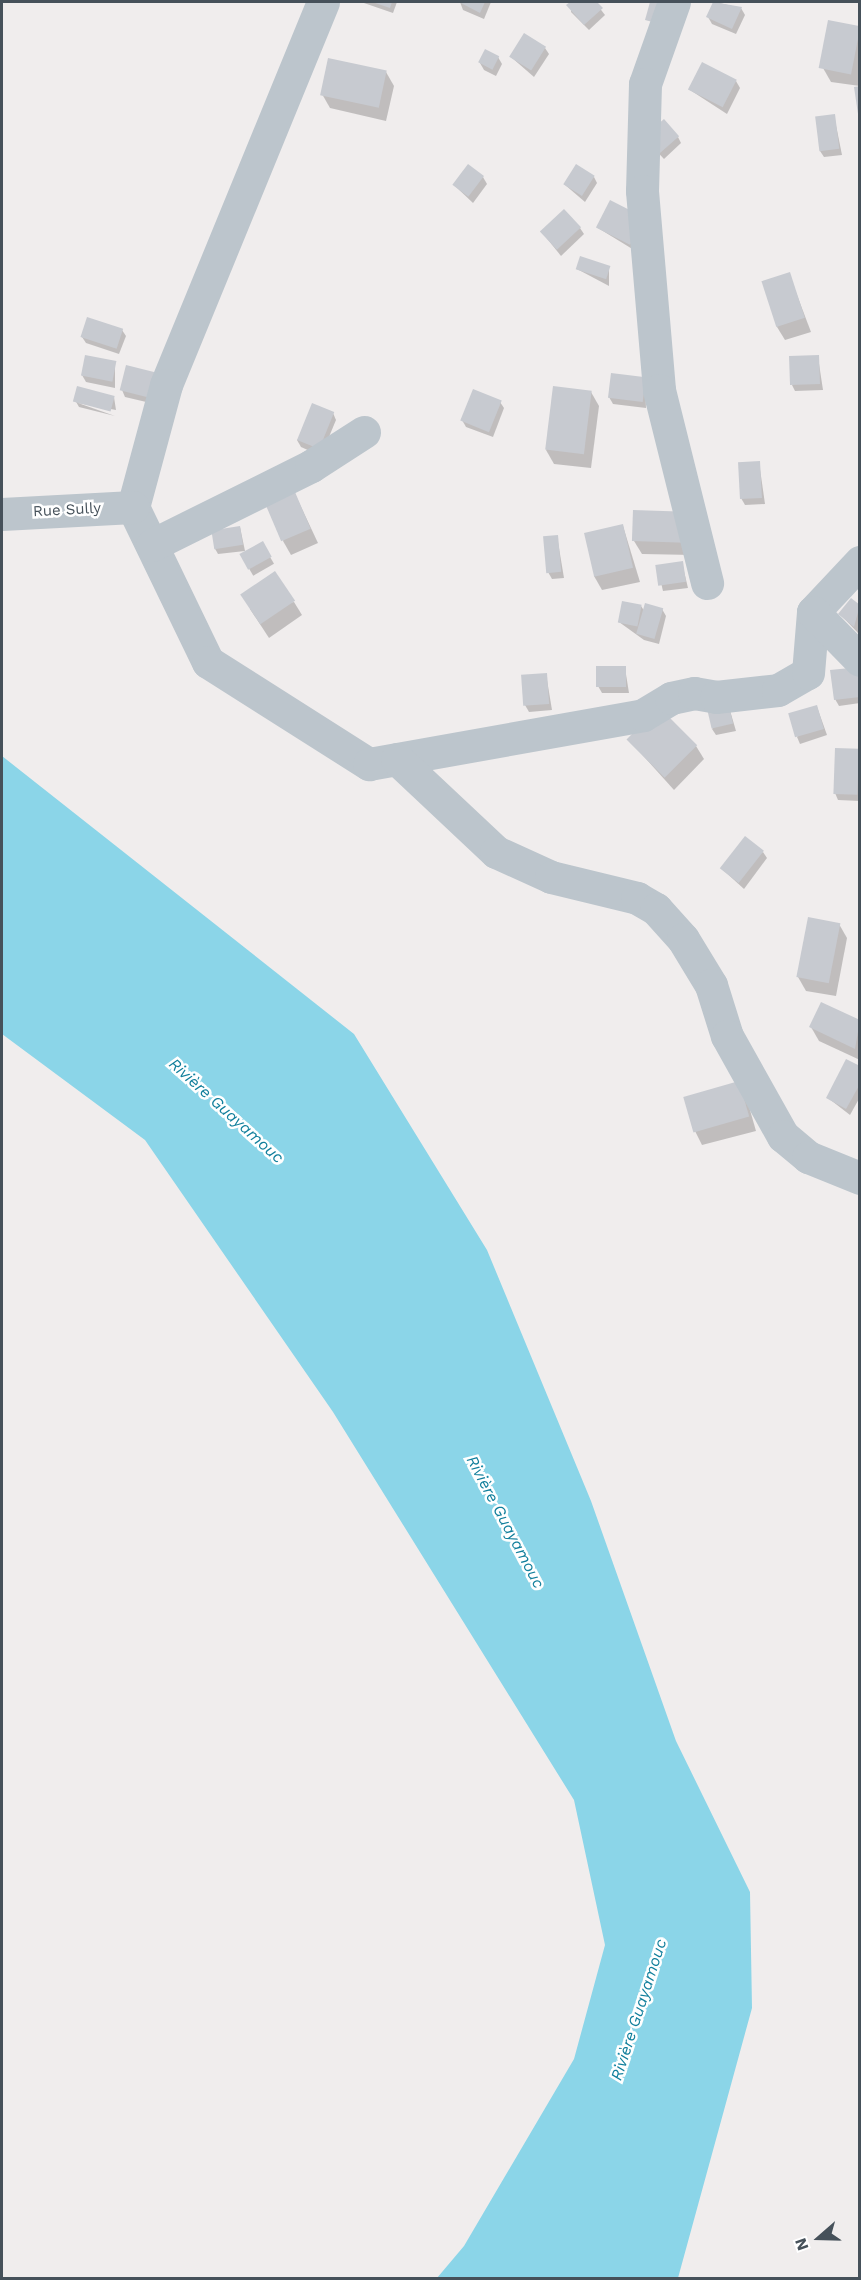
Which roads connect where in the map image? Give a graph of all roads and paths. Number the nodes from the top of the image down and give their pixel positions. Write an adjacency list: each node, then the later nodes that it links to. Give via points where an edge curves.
1 (323, 2): 4 (street, via 166,385)
2 (674, 2): 8 (street, via 645,84 642,191 659,390)
3 (364, 432): 6 (street, via 311,466)
4 (133, 507): 5 (street, Rue Sully); 6 (street)
5 (2, 514)
6 (152, 545): 11 (street, via 208,662 369,764)
7 (860, 562): 9 (street)
8 (707, 583)
9 (813, 612): 10 (street); 11 (street, via 808,673 778,690 716,697 694,693 671,698 643,715)
10 (860, 660)
11 (397, 759): 12 (street, via 496,852 550,878 637,898 656,909 711,985 727,1036 783,1136 808,1157)
12 (860, 1178)

